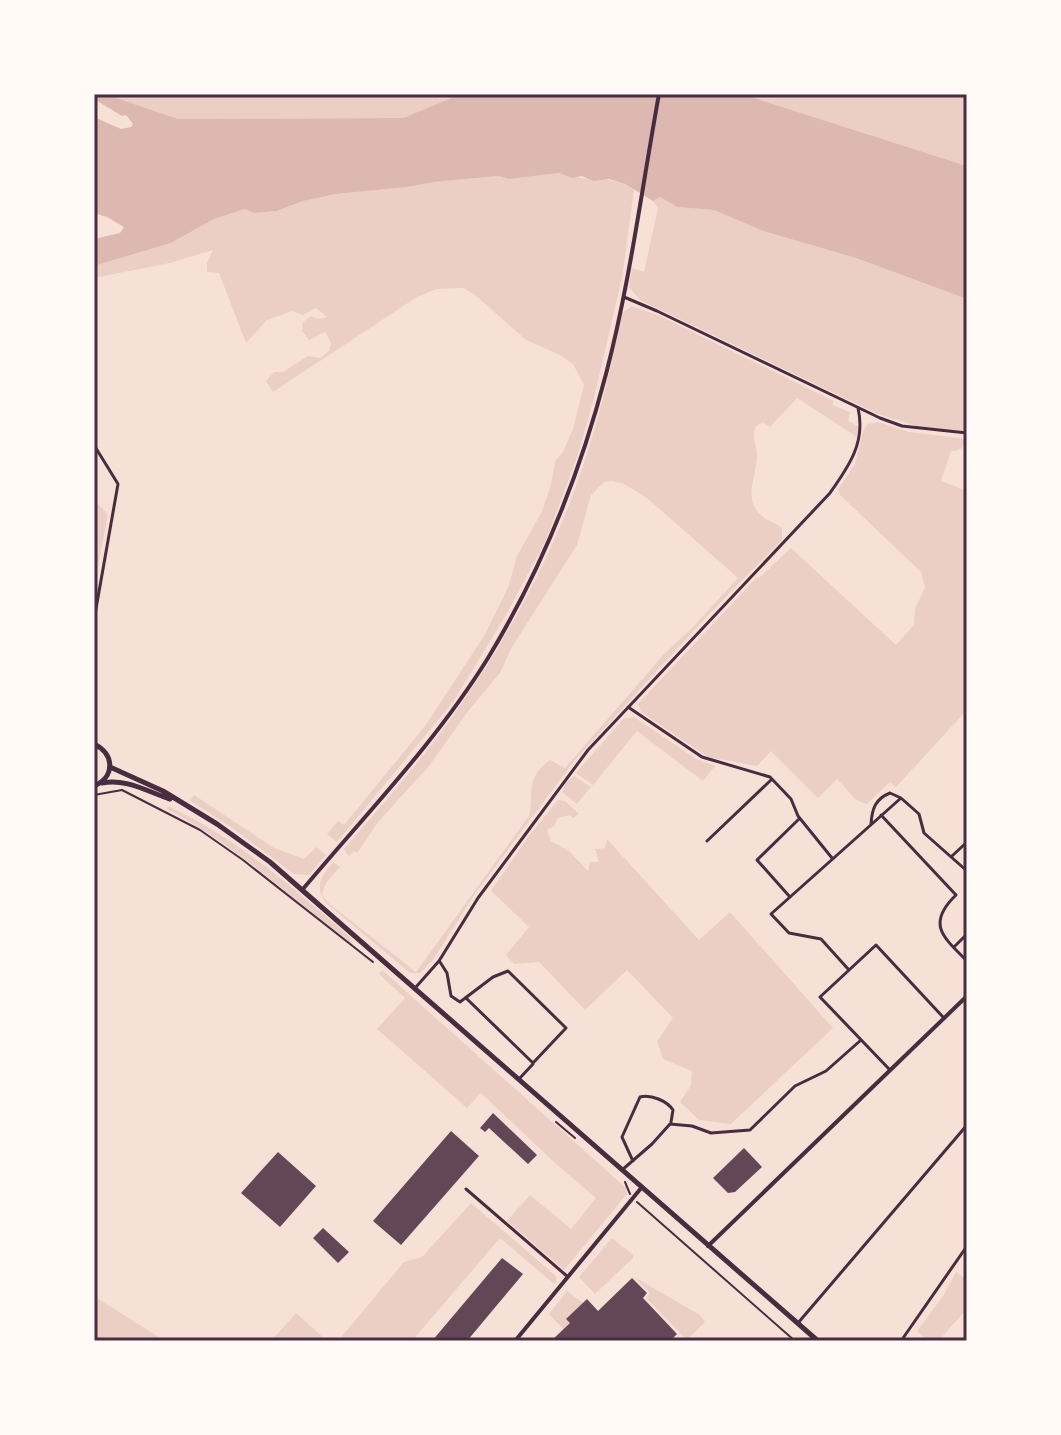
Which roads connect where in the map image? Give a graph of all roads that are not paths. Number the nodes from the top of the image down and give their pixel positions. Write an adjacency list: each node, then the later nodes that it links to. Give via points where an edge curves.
1 (659, 94): 2 (street)
2 (622, 297): 3 (street); 23 (street, via 607,373 566,502 509,620 461,699)
3 (858, 408): 4 (street, via 902,426); 7 (street, via 861,428 854,457 830,493)
4 (967, 433)
5 (94, 445): 6 (street, via 118,484)
6 (94, 620)
7 (628, 707): 10 (street, via 702,757); 27 (street, via 561,785)
8 (94, 744): 9 (main road, via 108,755)
9 (110, 767): 11 (main road); 14 (main road)
10 (773, 779): 16 (street); 18 (street)
11 (102, 783): 12 (main road); 14 (main road, via 134,785)
12 (94, 786)
13 (901, 798): 15 (street); 17 (street, via 890,793 881,798 872,808); 20 (street, via 919,814 924,833)
14 (175, 800): 23 (main road, via 247,845)
15 (881, 815): 17 (street); 26 (street, via 956,895 941,910 939,921)
16 (800, 818): 21 (street); 24 (street, via 757,860)
17 (871, 824): 21 (street)
18 (707, 841)
19 (967, 842): 20 (street)
20 (951, 857): 22 (street)
21 (833, 858): 24 (street)
22 (967, 871)
23 (303, 889): 30 (main road)
24 (790, 897): 29 (street, via 771,914 789,933 821,939)
25 (967, 934): 26 (street)
26 (954, 947): 28 (street)
27 (439, 961): 30 (street); 32 (street, via 451,996 460,1002)
28 (967, 961)
29 (849, 970): 33 (street, via 876,945); 34 (street, via 820,997)
30 (415, 988): 37 (main road)
31 (967, 996): 33 (street)
32 (467, 999): 35 (street); 35 (street, via 493,977 506,971 514,976 566,1028)
33 (944, 1017): 36 (street)
34 (861, 1040): 36 (street); 38 (street, via 826,1071 795,1086 750,1130 711,1133)
35 (533, 1063): 37 (street)
36 (890, 1070): 44 (street)
37 (519, 1079): 41 (main road)
38 (670, 1124): 40 (street); 40 (street, via 671,1107 640,1097 622,1137)
39 (967, 1125): 47 (street)
40 (633, 1161): 41 (street)
41 (620, 1173): 42 (main road)
42 (642, 1187): 44 (main road); 46 (street)
43 (466, 1189): 46 (street)
44 (708, 1246): 47 (main road)
45 (967, 1246): 50 (street)
46 (568, 1277): 48 (street)
47 (798, 1323): 49 (main road)
48 (515, 1341)
49 (818, 1341)
50 (901, 1341)

